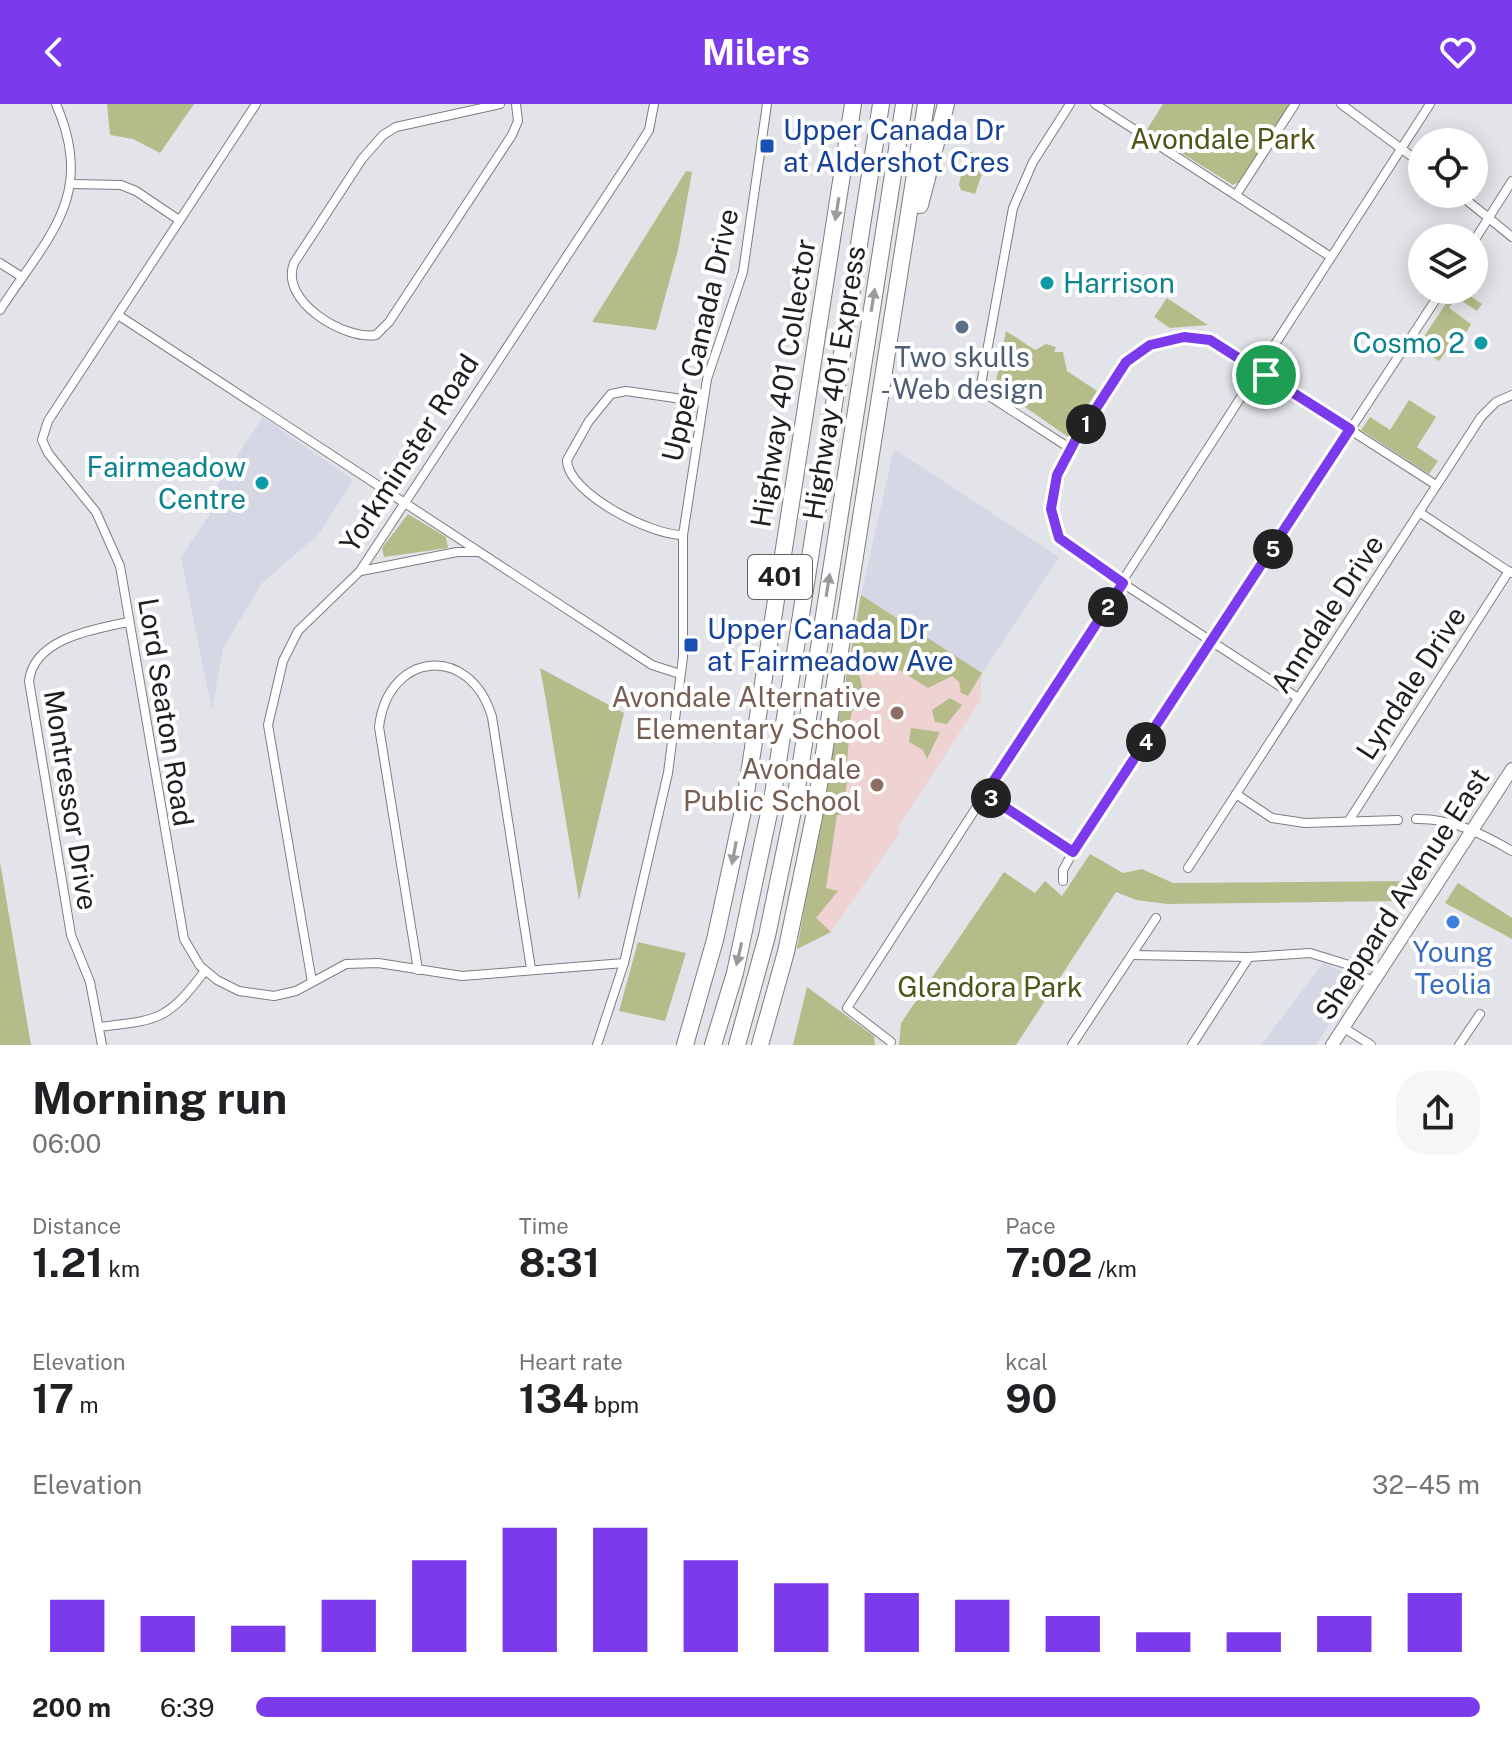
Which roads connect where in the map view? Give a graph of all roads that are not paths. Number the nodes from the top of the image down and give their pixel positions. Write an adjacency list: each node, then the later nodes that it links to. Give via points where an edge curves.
1 (56, 104): 20 (street, via 71,143)
2 (256, 104): 24 (street, Lord Seaton Road)
3 (500, 104): 4 (street, via 396,127 375,141 294,263 289,274 300,300 350,334 376,335 512,135 518,121)
4 (516, 104)
5 (654, 104): 40 (street, Yorkminster Road, via 649,130)
6 (767, 104): 35 (street, Upper Canada Drive, via 743,272 716,345)
7 (853, 104): 77 (highway, Highway 401 Collector / 401, one-way to 77, via 744,806)
8 (881, 104): 78 (highway, Highway 401 Express / 401, one-way to 78, via 773,794 735,973)
9 (904, 104): 79 (highway, Highway 401 Express / 401, one-way to 9, via 795,801)
10 (926, 104): 39 (highway, 401)
11 (1070, 104): 37 (street, via 1033,162 1013,208 980,390)
12 (1095, 104): 21 (street)
13 (1295, 104): 21 (street)
14 (1341, 104): 17 (street)
15 (1430, 104): 17 (street)
16 (943, 112): 39 (highway, via 910,257 878,452)
17 (1402, 148): 18 (street); 27 (street)
18 (1408, 153)
19 (1512, 181): 23 (street)
20 (73, 184): 24 (street, via 121,185); 29 (street, via 63,211)
21 (1236, 195): 27 (street)
22 (1476, 208): 23 (street)
23 (1488, 218): 25 (street); 26 (street)
24 (179, 220): 32 (street, Lord Seaton Road)
25 (1484, 224)
26 (1512, 237)
27 (1331, 257): 33 (street)
28 (0, 263): 29 (street)
29 (22, 277): 31 (street)
30 (1433, 304): 36 (street)
31 (0, 310)
32 (118, 315): 40 (street); 47 (street, Lord Seaton Road, via 48,421 42,440 99,518 120,566)
33 (1259, 370): 36 (street); 37 (street, via 1210,340 1184,337 1150,345 1126,362); 46 (street)
34 (1512, 395): 38 (street, Anndale Drive, via 1484,412)
35 (703, 402): 42 (street, Upper Canada Drive); 42 (street, via 626,391 611,394 567,460 570,475 582,489 643,527)
36 (1350, 429): 38 (street); 48 (street)
37 (1071, 449): 46 (street, via 1057,475 1051,509 1055,530 1075,552)
38 (1436, 485): 41 (street, Anndale Drive)
39 (865, 493): 80 (highway, 401, via 807,851)
40 (405, 504): 43 (street); 44 (street, Yorkminster Road)
41 (1419, 512): 45 (street); 50 (street, Anndale Drive)
42 (683, 535): 49 (street, Upper Canada Drive)
43 (478, 552): 44 (street); 49 (street, via 652,665)
44 (360, 571): 69 (street, Yorkminster Road, via 298,631 283,661 268,725)
45 (1510, 572): 54 (street, Lyndale Drive)
46 (1123, 583): 48 (street); 52 (street)
47 (128, 622): 68 (street, Lord Seaton Road, via 179,924); 72 (street, Montressor Drive, via 78,632 35,663 29,681 71,935 90,982)
48 (1213, 641): 50 (street); 59 (street)
49 (680, 674): 65 (street, Upper Canada Drive, via 668,773)
50 (1298, 698): 53 (street, Anndale Drive)
51 (1512, 769): 57 (main road, Sheppard Avenue East)
52 (985, 794): 59 (street); 74 (street, via 847,1008)
53 (1236, 794): 54 (street, via 1272,818 1305,823); 60 (street, Anndale Drive)
54 (1350, 819): 56 (street)
55 (1416, 819): 57 (street, via 1432,818)
56 (1398, 820)
57 (1472, 830): 58 (street); 70 (main road, Sheppard Avenue East)
58 (1512, 851)
59 (1073, 852): 61 (street)
60 (1188, 868)
61 (1063, 881)
62 (1156, 918): 63 (street)
63 (1132, 955): 64 (street); 81 (street)
64 (1249, 957): 70 (street, via 1310,953 1349,965); 82 (street)
65 (624, 963): 66 (street); 76 (street, Upper Canada Drive)
66 (531, 969): 67 (street, via 462,976); 67 (street, via 492,717 475,682 441,665 421,667 394,683 379,727)
67 (418, 970): 69 (street, via 346,964)
68 (204, 972): 69 (street, via 250,994 285,994); 72 (street, via 163,1016)
69 (312, 982)
70 (1373, 983): 73 (main road, Sheppard Avenue East)
71 (1480, 1014): 85 (street)
72 (99, 1027): 75 (street, Montressor Drive)
73 (1344, 1028): 83 (main road, Sheppard Avenue East); 84 (street)
74 (891, 1042)
75 (102, 1045)
76 (597, 1045)
77 (685, 1045)
78 (713, 1045)
79 (737, 1045)
80 (760, 1045)
81 (1072, 1045)
82 (1192, 1045)
83 (1332, 1045)
84 (1371, 1045)
85 (1459, 1045)

